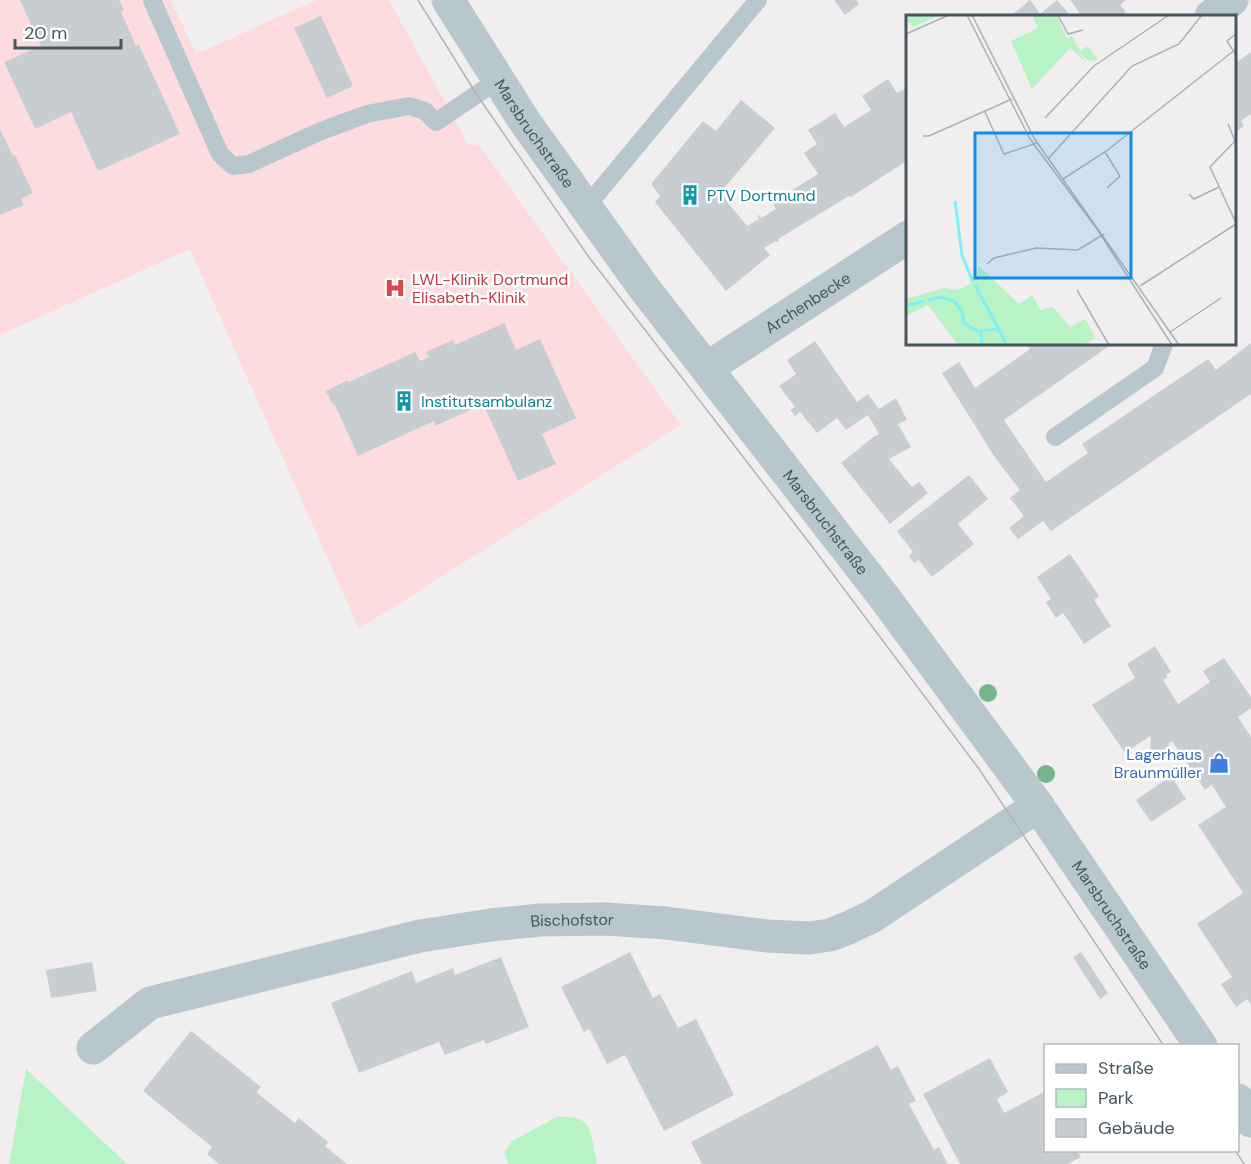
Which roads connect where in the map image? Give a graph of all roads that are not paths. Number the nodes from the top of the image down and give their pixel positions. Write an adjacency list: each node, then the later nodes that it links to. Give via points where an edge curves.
1 (152, 0): 6 (lane, via 220,154 233,166 249,164 367,114 409,106 425,111 436,122)
2 (448, 0): 6 (street, Marsbruchstraße)
3 (758, 0): 7 (lane)
4 (1232, 0): 5 (street)
5 (1212, 15)
6 (498, 80): 7 (street, Marsbruchstraße)
7 (586, 207): 10 (street, Marsbruchstraße)
8 (906, 238): 10 (street, Archenbecke)
9 (1164, 345): 11 (lane, via 1155,368)
10 (707, 368): 12 (street, Marsbruchstraße, via 884,597)
11 (1055, 437)
12 (1038, 806): 13 (street, Marsbruchstraße); 14 (street, Bischofstor, via 873,916 830,935 767,936 606,919 491,925 420,936 150,1003)
13 (1200, 1044)
14 (93, 1048)
15 (1239, 1102): 16 (street)
16 (1251, 1121)

